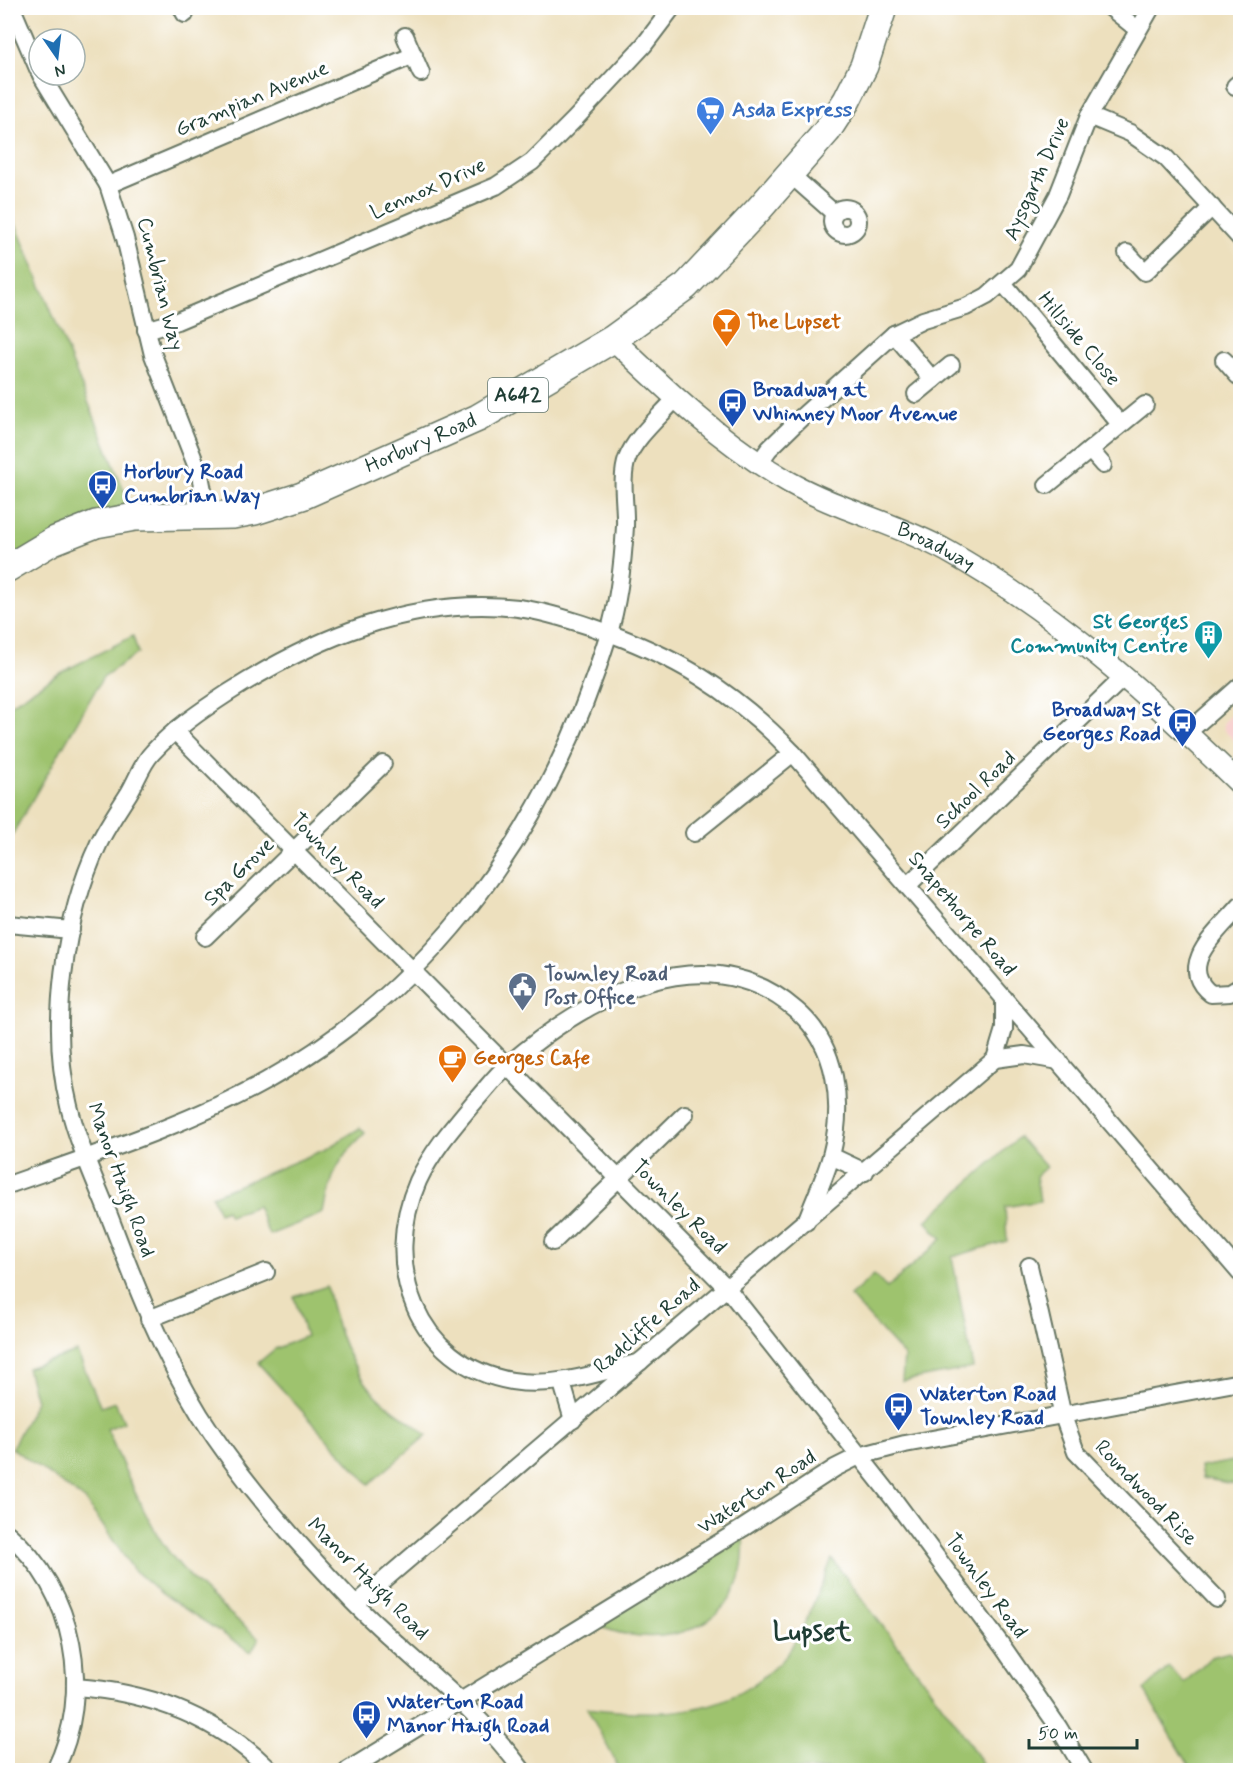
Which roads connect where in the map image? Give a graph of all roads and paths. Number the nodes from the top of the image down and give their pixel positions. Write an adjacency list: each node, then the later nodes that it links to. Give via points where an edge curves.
1 (12, 8): 8 (street, Cumbrian Way)
2 (672, 8): 20 (street, Lennox Drive, via 644,45 567,127 532,162 496,186 177,321)
3 (883, 8): 13 (highway, Horbury Road / A642, via 864,66 847,100 827,131)
4 (1111, 8): 6 (street)
5 (1151, 8): 6 (street, Aysgarth Drive)
6 (1137, 29): 12 (street, Aysgarth Drive)
7 (405, 36): 9 (street)
8 (27, 43)
9 (414, 55): 10 (street); 14 (street, Grampian Avenue)
10 (420, 72)
11 (48, 87): 14 (street, Cumbrian Way)
12 (1089, 116): 15 (street, via 1130,133 1166,158); 19 (street, Aysgarth Drive, via 1058,195 1029,252)
13 (790, 174): 16 (street); 22 (highway, Horbury Road / A642, via 686,286)
14 (108, 185): 20 (street, Cumbrian Way, via 125,238)
15 (1212, 207): 17 (street); 18 (street, via 1145,272)
16 (834, 213)
17 (1240, 238)
18 (1127, 253)
19 (1003, 284): 21 (street, Aysgarth Drive, via 966,307); 30 (street, Hillside Close)
20 (146, 330): 35 (street, Cumbrian Way, via 200,476)
21 (894, 334): 26 (street); 32 (street, Aysgarth Drive, via 805,414)
22 (613, 339): 28 (street, Broadway); 35 (highway, Horbury Road / A642, via 478,418 312,491 255,511)
23 (1224, 360): 25 (street)
24 (951, 366): 26 (street)
25 (1240, 375)
26 (933, 380): 27 (street)
27 (916, 394)
28 (676, 398): 32 (street, Broadway); 37 (street, via 627,460 621,575)
29 (1145, 405): 30 (street)
30 (1120, 424): 31 (street)
31 (1090, 450): 33 (street); 34 (street)
32 (759, 463): 38 (street, Broadway, via 800,487 947,551 1068,629)
33 (1103, 465)
34 (1047, 485)
35 (208, 516): 36 (highway, Horbury Road / A642, via 135,517 96,524 53,541)
36 (8, 568)
37 (609, 633): 40 (street, Manor Haigh Road, via 556,615 517,608 444,608 394,617 316,644 272,666); 42 (street, Snapethorpe Road, via 701,674 768,727); 52 (street, via 572,738 535,810 482,890)
38 (1125, 676): 41 (street, Broadway); 47 (street, School Road)
39 (1240, 686): 41 (street)
40 (176, 731): 46 (street, Townley Road); 50 (street, Manor Haigh Road, via 149,756 99,842)
41 (1187, 733): 44 (street, Broadway)
42 (793, 753): 45 (street); 47 (street, Snapethorpe Road)
43 (383, 764): 46 (street, Spa Grove)
44 (1240, 784)
45 (694, 833)
46 (295, 849): 51 (street, Spa Grove); 52 (street, Townley Road)
47 (908, 885): 54 (street, Snapethorpe Road)
48 (1240, 906): 53 (street, via 1196,962 1199,981 1211,994 1230,993)
49 (8, 924): 50 (street)
50 (71, 930): 60 (street, Manor Haigh Road, via 61,1014 63,1065 68,1103)
51 (205, 937)
52 (412, 971): 57 (street, Townley Road); 60 (street, via 351,1027 264,1082)
53 (1240, 987)
54 (1004, 998): 55 (street, via 1004,1029); 56 (street, Snapethorpe Road)
55 (995, 1059): 56 (street, via 1024,1055); 61 (street, Radcliffe Road)
56 (1059, 1061): 68 (street, Snapethorpe Road)
57 (507, 1066): 59 (street, via 569,1017 642,984 682,975 722,974 752,981 781,996 807,1018 824,1042 834,1073 837,1113); 62 (street, Townley Road); 73 (street, via 447,1133 418,1182 408,1212 403,1267 419,1317 450,1353 478,1370 513,1381)
58 (685, 1114): 62 (street)
59 (831, 1156): 61 (street); 64 (street)
60 (85, 1158): 63 (street); 70 (street, Manor Haigh Road)
61 (865, 1172): 64 (street, Radcliffe Road)
62 (619, 1178): 65 (street); 69 (street, Townley Road)
63 (8, 1185)
64 (806, 1222): 69 (street, Radcliffe Road)
65 (554, 1242)
66 (1029, 1266): 74 (street, Roundwood Rise)
67 (266, 1272): 70 (street)
68 (1240, 1273)
69 (726, 1287): 71 (street, Radcliffe Road); 76 (street, Townley Road)
70 (150, 1319): 79 (street, Manor Haigh Road, via 201,1416 227,1454 282,1525)
71 (640, 1362): 73 (street); 75 (street, Radcliffe Road)
72 (1240, 1382): 74 (street, Waterton Road)
73 (561, 1383): 75 (street)
74 (1063, 1416): 76 (street, Waterton Road); 78 (street, Roundwood Rise, via 1076,1452)
75 (573, 1419): 79 (street, Radcliffe Road)
76 (859, 1456): 81 (street, Waterton Road); 86 (street, Townley Road, via 1003,1647)
77 (8, 1534): 80 (street, via 37,1566 54,1593 74,1655)
78 (1217, 1599)
79 (356, 1604): 81 (street, Manor Haigh Road)
80 (75, 1687): 82 (street, via 72,1723); 83 (street, via 127,1693 177,1708 222,1732)
81 (461, 1700): 84 (street, Waterton Road); 85 (street, Manor Haigh Road, via 499,1739)
82 (55, 1770)
83 (270, 1770)
84 (348, 1770)
85 (522, 1770)
86 (1084, 1770)

